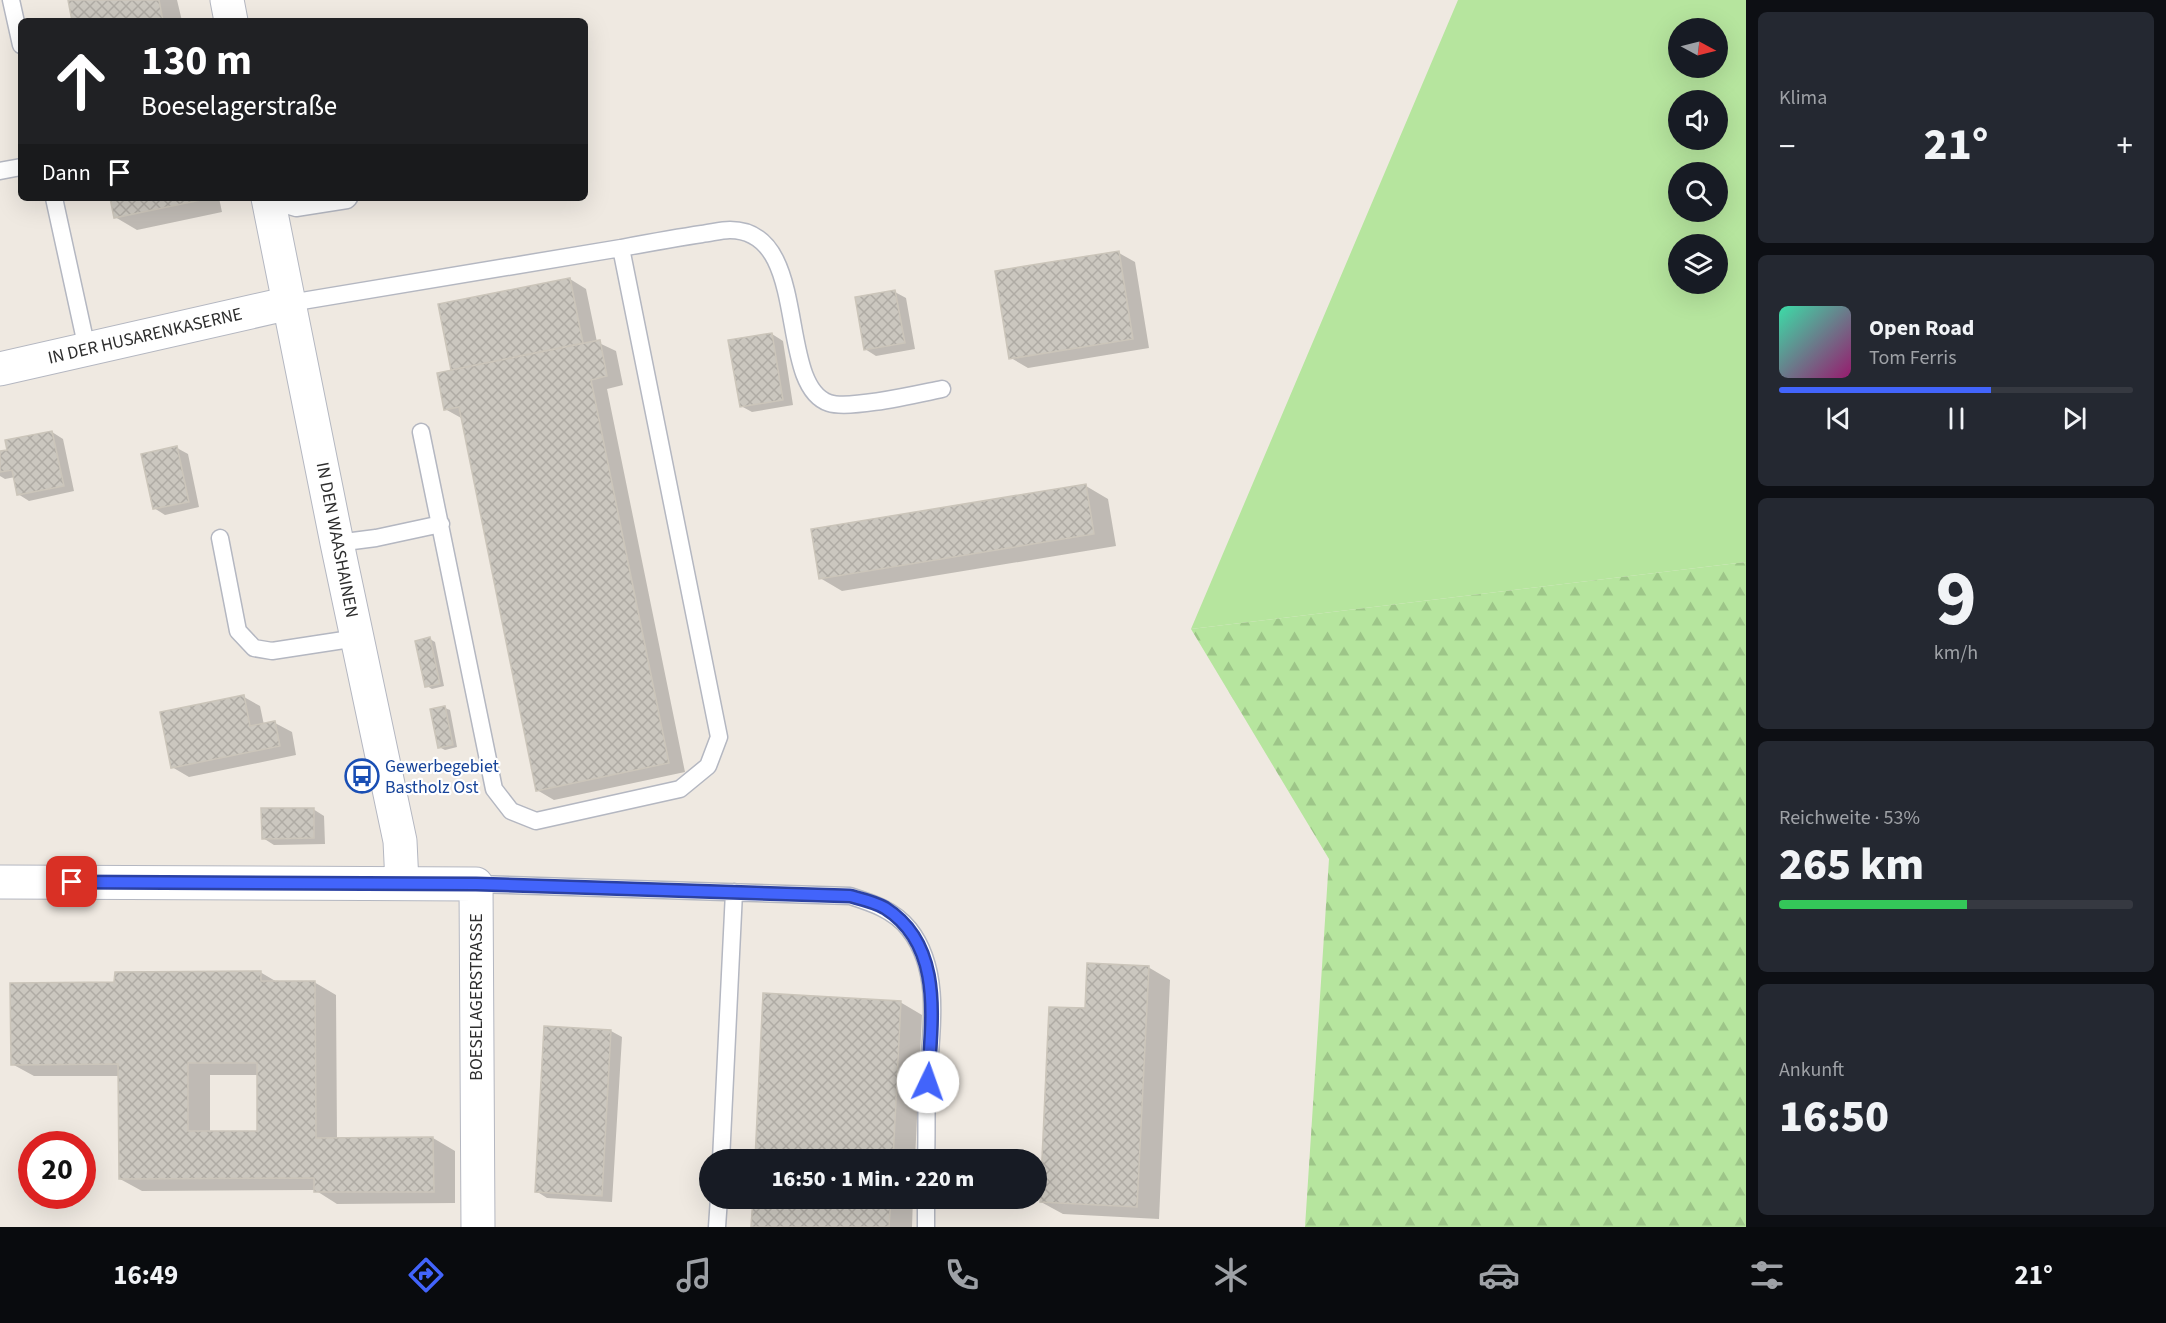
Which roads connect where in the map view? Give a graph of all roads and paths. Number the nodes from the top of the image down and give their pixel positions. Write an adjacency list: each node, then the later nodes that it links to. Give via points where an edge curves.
1 (11, 0): 4 (lane)
2 (227, 0): 3 (street)
3 (230, 18)
4 (18, 32)
5 (18, 168): 6 (lane)
6 (0, 171)
7 (55, 201): 13 (lane)
8 (268, 201): 12 (street, IN DEN WAASHAINEN)
9 (274, 201): 10 (lane, via 296,208)
10 (341, 201)
11 (621, 248): 12 (lane); 15 (lane, via 731,230 752,235 771,249 782,275 812,392 828,403 849,405); 17 (lane, via 719,737 708,766 680,789 536,821 511,811 494,789)
12 (290, 303): 13 (street, IN DER HUSARENKASERNE); 19 (street, IN DEN WAASHAINEN)
13 (87, 349): 14 (street, IN DER HUSARENKASERNE)
14 (0, 369)
15 (942, 389)
16 (421, 432): 17 (lane)
17 (441, 524): 19 (lane)
18 (220, 538): 20 (lane, via 238,631 254,648 272,651)
19 (337, 543): 20 (street, IN DEN WAASHAINEN)
20 (357, 638): 22 (street, IN DEN WAASHAINEN, via 400,841)
21 (0, 882): 22 (street)
22 (402, 883): 23 (street)
23 (476, 884): 24 (lane); 29 (street, BOESELAGERSTRASSE)
24 (734, 892): 25 (lane); 26 (lane, via 850,896 884,907 909,928 926,959 933,1000)
25 (722, 1149)
26 (926, 1149)
27 (718, 1209): 30 (lane)
28 (926, 1209): 31 (lane)
29 (478, 1227)
30 (717, 1227)
31 (926, 1227)

